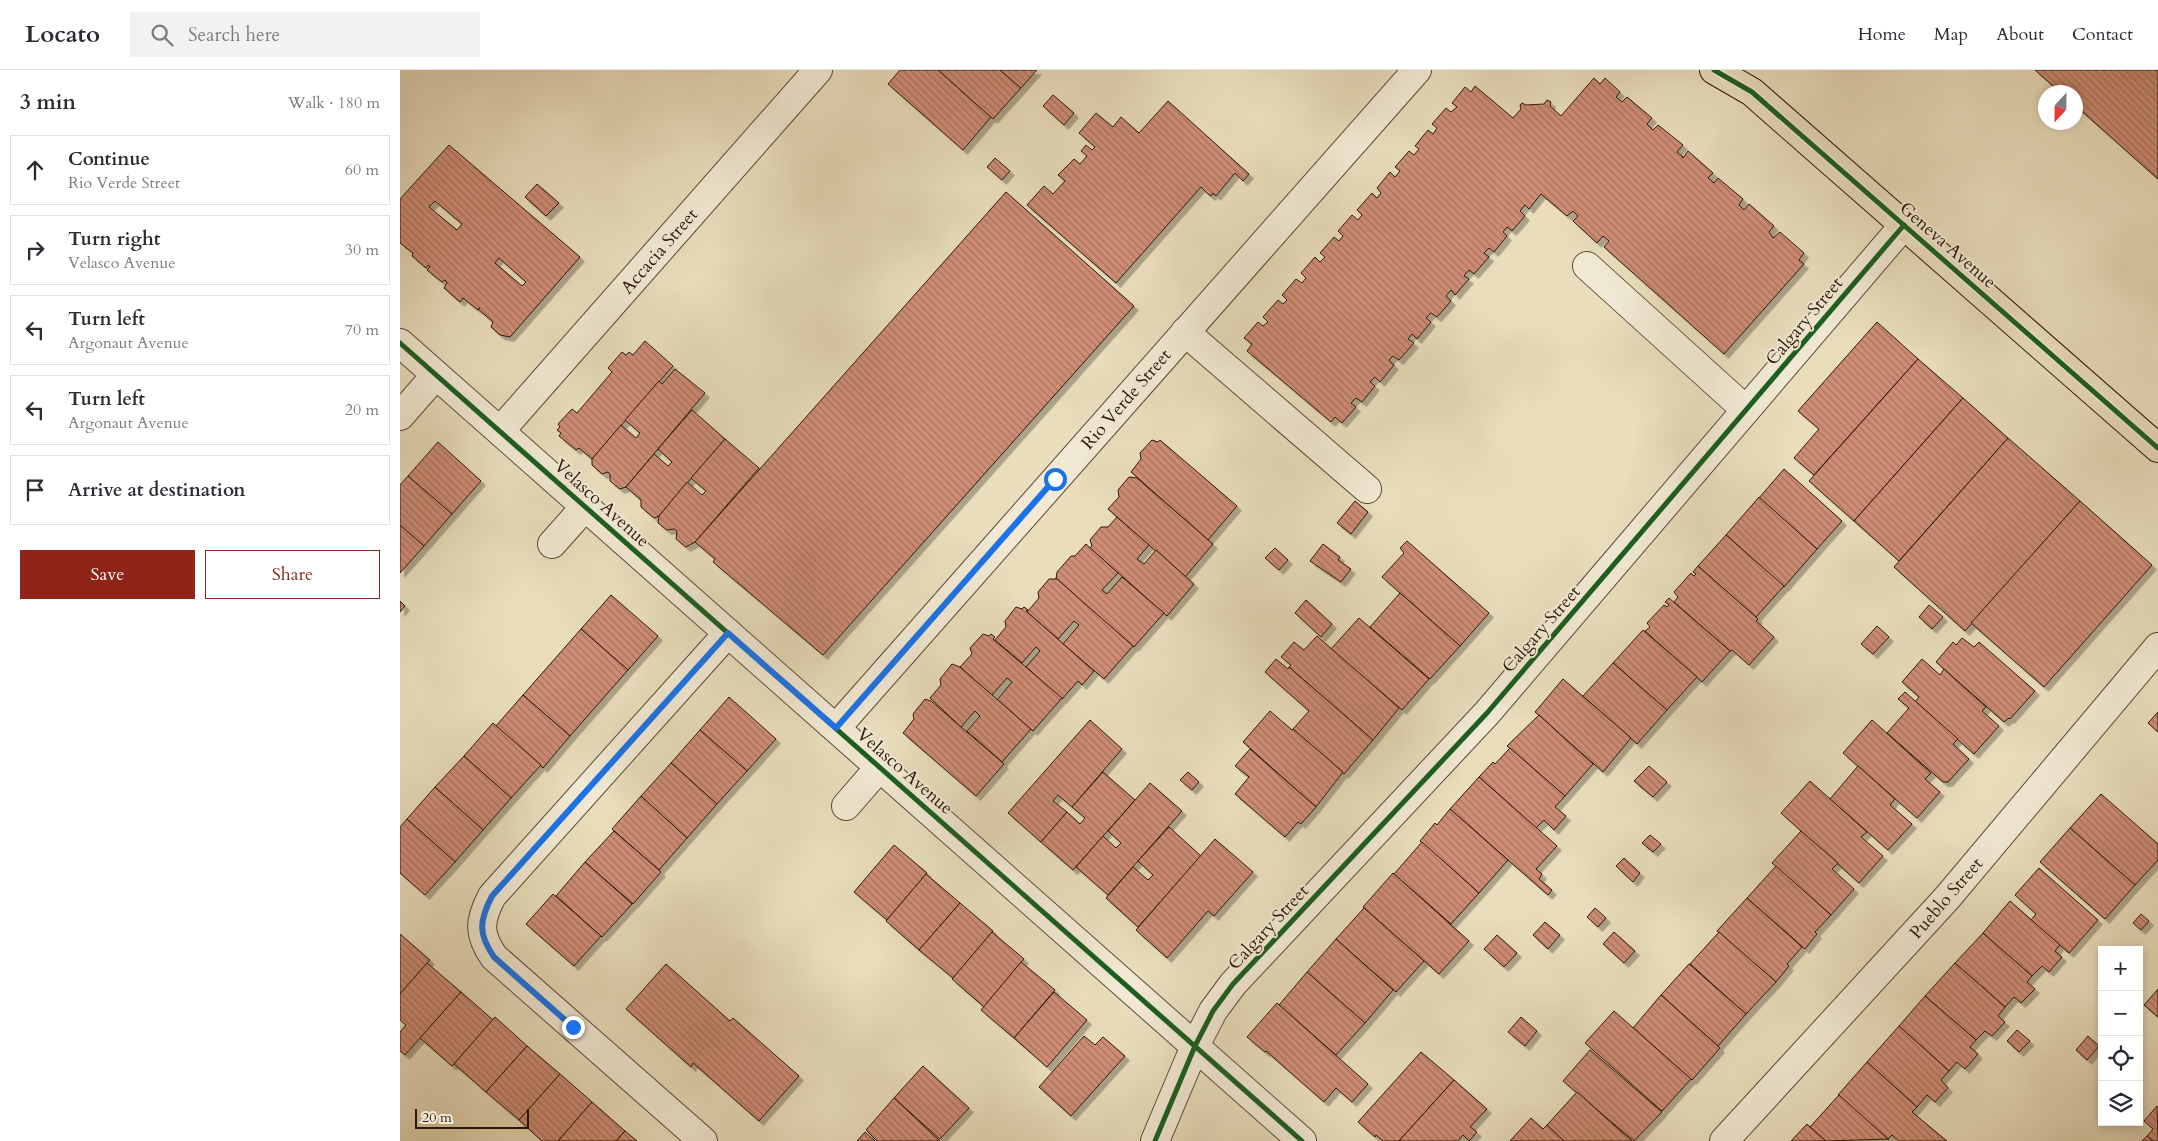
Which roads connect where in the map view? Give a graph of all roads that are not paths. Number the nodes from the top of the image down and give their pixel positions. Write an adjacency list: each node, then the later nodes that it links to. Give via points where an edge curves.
1 (818, 70): 12 (street, Accacia Street)
2 (1417, 70): 7 (street, Rio Verde Street)
3 (1714, 70): 4 (main road, Geneva Avenue)
4 (1745, 81): 5 (main road, Geneva Avenue)
5 (1904, 225): 10 (street, Calgary Street); 13 (main road, Geneva Avenue)
6 (1587, 266): 10 (street)
7 (1185, 332): 14 (street); 19 (street, Rio Verde Street)
8 (400, 343): 9 (street, Velasco Avenue)
9 (436, 375): 11 (street); 12 (street, Velasco Avenue)
10 (1746, 410): 22 (street, Calgary Street, via 1487,713 1233,984 1213,1011)
11 (400, 416)
12 (500, 431): 15 (street, Velasco Avenue)
13 (2158, 448)
14 (1367, 489)
15 (586, 507): 16 (street); 17 (street, Velasco Avenue)
16 (552, 544)
17 (728, 633): 19 (street, Velasco Avenue); 23 (street, via 492,896 481,926 484,943 494,957)
18 (2158, 646): 26 (street, Pueblo Street, via 1947,898)
19 (836, 728): 20 (street, Velasco Avenue)
20 (880, 768): 21 (street); 22 (street, Velasco Avenue)
21 (846, 806)
22 (1195, 1046): 24 (street, Calgary Street); 25 (street, Velasco Avenue)
23 (703, 1141)
24 (1155, 1141)
25 (1302, 1141)
26 (1724, 1141)

